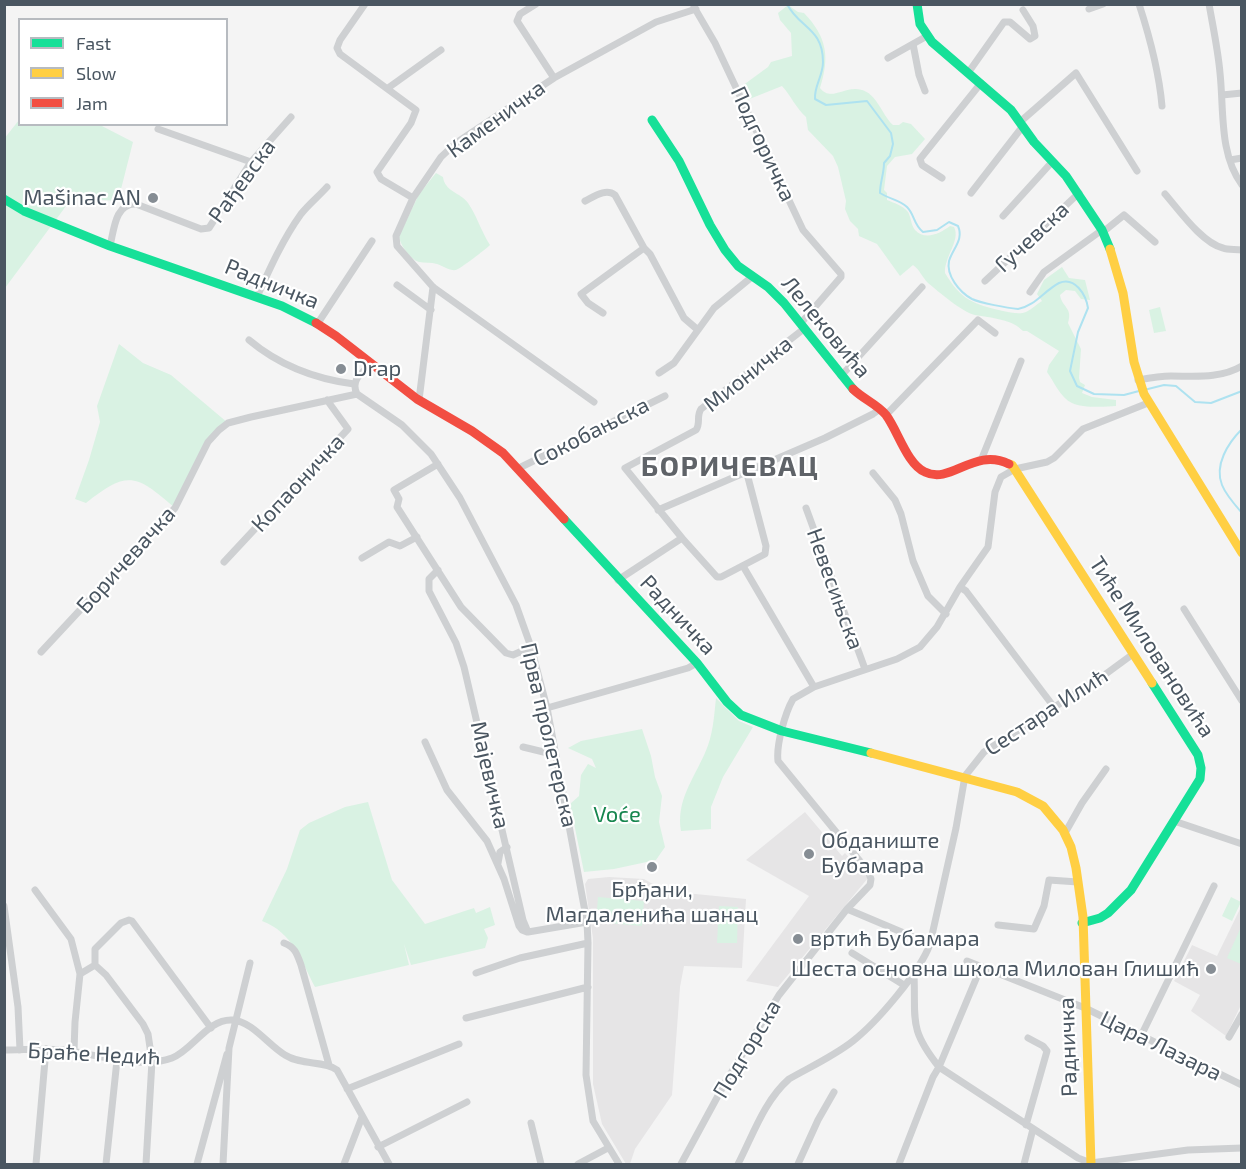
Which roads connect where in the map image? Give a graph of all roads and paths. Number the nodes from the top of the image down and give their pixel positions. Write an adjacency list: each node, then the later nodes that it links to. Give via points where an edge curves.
1 (365, 4): 17 (street, via 337,48)
2 (536, 4): 15 (street, via 520,14 517,21)
3 (916, 4): 10 (street)
4 (1103, 4): 8 (street)
5 (1139, 4): 21 (street, via 1152,46)
6 (1209, 4): 20 (street)
7 (694, 7): 15 (street, Каменичка, via 656,22); 48 (street, Подгоричка, via 715,43 803,230)
8 (1089, 9)
9 (1023, 10): 14 (street, via 1035,36 1030,39 1010,22 1004,22)
10 (927, 36): 11 (street); 14 (street)
11 (913, 44): 13 (street); 18 (street)
12 (441, 50): 17 (street)
13 (888, 58)
14 (968, 73): 16 (street)
15 (554, 78): 37 (street, Каменичка, via 448,149)
16 (981, 83): 24 (street); 31 (street, via 920,159 922,165)
17 (388, 88): 37 (street, via 416,112 378,175)
18 (925, 91)
19 (1242, 93): 20 (street)
20 (1222, 95): 27 (street)
21 (1162, 106)
22 (291, 117): 28 (street, Рађевска)
23 (652, 120): 47 (street, Лелековића, via 680,163 722,244 737,264)
24 (1022, 124): 29 (street); 30 (street, via 1076,73); 34 (street)
25 (158, 129): 28 (street)
26 (1242, 158): 27 (street)
27 (1230, 160): 32 (street)
28 (251, 162): 44 (street, Рађевска, via 209,228 201,229 130,204 119,212)
29 (1052, 162): 35 (street); 40 (street)
30 (1137, 171)
31 (942, 178)
32 (1242, 185)
33 (327, 187): 54 (street, via 304,210)
34 (971, 193)
35 (1079, 193): 41 (street); 49 (street, Гучевска)
36 (1165, 194): 46 (street, via 1213,244)
37 (413, 198): 51 (street, Каменичка, via 398,229 397,246)
38 (4, 199): 44 (street, Радничка)
39 (585, 201): 45 (street, via 604,192 613,193)
40 (1003, 216)
41 (1103, 231): 43 (street, via 1124,215); 53 (street, via 1044,272); 68 (street, via 1123,293)
42 (372, 241): 57 (street)
43 (1155, 242)
44 (110, 246): 54 (street, Радничка)
45 (644, 248): 56 (street, via 581,294); 59 (street, via 684,318)
46 (1242, 250)
47 (753, 276): 58 (street, Лелековића, via 774,291); 59 (street, via 714,308)
48 (841, 277): 58 (street, Мионичка)
49 (985, 281)
50 (398, 285): 55 (street)
51 (433, 287): 55 (street); 73 (street)
52 (922, 287): 66 (street)
53 (1030, 292)
54 (257, 297): 57 (street, Радничка)
55 (431, 310): 72 (street)
56 (603, 313)
57 (318, 323): 63 (street, Радничка)
58 (803, 326): 66 (street, Лелековића); 82 (street, Мионичка, via 700,409 696,430 625,468)
59 (698, 330): 65 (street, via 674,363)
60 (995, 333): 74 (street, via 978,320)
61 (249, 340): 67 (street, via 270,357 295,368 327,380)
62 (1021, 361): 75 (street)
63 (371, 364): 67 (street); 72 (street, Радничка)
64 (1242, 366): 68 (street, via 1212,375 1168,375)
65 (659, 373)
66 (841, 376): 74 (street, Лелековића, via 857,394)
67 (354, 384): 69 (street)
68 (1143, 391): 78 (street, via 1083,429 1047,462); 85 (street)
69 (357, 394): 71 (street, Боричевачка); 76 (street, Прва пролетерска, via 414,435)
70 (665, 396): 77 (street, Сокобањска)
71 (327, 400): 87 (street, Копаоничка, via 348,429); 95 (street, Боричевачка, via 228,423 219,430 208,442 175,508)
72 (419, 400): 77 (street, Радничка, via 489,443)
73 (594, 402)
74 (883, 412): 75 (street, Лелековића, via 923,472 940,475); 79 (street)
75 (982, 458): 78 (street, via 1002,460)
76 (438, 464): 83 (street, via 394,490 399,499 397,507); 94 (street, Прва пролетерска, via 516,605)
77 (518, 469): 90 (street, Радничка)
78 (1015, 469): 91 (street, via 999,480 988,547); 96 (street, Тиће Миловановића)
79 (746, 470): 82 (street); 88 (street, via 767,550)
80 (873, 472): 93 (street, via 895,500 928,596)
81 (806, 508): 98 (street, Невесињска)
82 (658, 510): 84 (street, Мионичка)
83 (417, 537): 86 (street, via 400,546 389,542); 89 (street)
84 (681, 538): 88 (street, Мионичка, via 717,577); 90 (street)
85 (1242, 553)
86 (362, 558)
87 (224, 562)
88 (743, 566): 99 (street)
89 (438, 570): 94 (street, via 461,607 506,653 513,655); 112 (street, Мајевичка, via 429,579 429,591 464,667)
90 (618, 579): 97 (street, Радничка)
91 (960, 587): 93 (street); 101 (street)
92 (1184, 609): 100 (street)
93 (946, 614): 98 (street, via 912,651)
94 (531, 647): 102 (street, Прва пролетерска)
95 (41, 652)
96 (1133, 654): 101 (street, Сестара Илић); 109 (street, Тиће Миловановића, via 1202,768 1200,779)
97 (697, 663): 102 (street); 103 (street, Радничка, via 735,711)
98 (865, 669): 99 (street)
99 (814, 687): 103 (street, via 792,699)
100 (1242, 701)
101 (1054, 707): 108 (street, Сестара Илић, via 984,752)
102 (547, 708): 106 (street, Прва пролетерска)
103 (782, 731): 108 (street, Радничка); 118 (street, Подгорска, via 778,761 871,879)
104 (425, 742): 113 (street, via 447,790 477,826)
105 (523, 747): 106 (street)
106 (556, 755): 119 (street, Прва пролетерска)
107 (1106, 769): 110 (street)
108 (965, 776): 110 (street, Радничка, via 1038,802); 125 (street)
109 (1174, 821): 111 (street); 120 (street, Тиће Миловановића, via 1131,890 1100,918)
110 (1065, 833): 114 (street, Радничка)
111 (1242, 844)
112 (507, 847): 113 (street, via 500,852); 122 (street, Мајевичка)
113 (498, 863): 122 (street, via 519,926)
114 (1078, 882): 120 (street, Радничка); 121 (street, via 1049,880 1034,929)
115 (1214, 885): 141 (street)
116 (35, 890): 132 (street, via 71,939)
117 (4, 906): 148 (street)
118 (847, 909): 125 (street); 174 (street, Подгорска, via 766,1016)
119 (587, 922): 122 (street); 123 (street, Прва пролетерска)
120 (1082, 923): 136 (street, Радничка)
121 (998, 926)
122 (528, 932)
123 (588, 942): 131 (street); 135 (street, Прва пролетерска)
124 (284, 943): 152 (street, via 296,951 301,964)
125 (930, 944): 133 (street)
126 (852, 953): 134 (street)
127 (967, 961): 130 (street, Цара Лазара)
128 (250, 963): 139 (street)
129 (95, 965): 132 (street); 140 (street, via 95,949 129,920); 151 (street, via 146,1029)
130 (981, 967): 136 (street, Цара Лазара); 153 (street)
131 (476, 973)
132 (80, 974): 149 (street)
133 (914, 975): 134 (street); 153 (street, via 914,1024 925,1050)
134 (904, 985): 175 (street, via 852,1041 781,1086)
135 (588, 987): 138 (street); 162 (street, Прва пролетерска, via 586,1075 593,1121)
136 (1085, 1008): 141 (street, Цара Лазара); 179 (street, Радничка)
137 (1242, 1014): 142 (street)
138 (466, 1018)
139 (235, 1021): 140 (street, Браће Недић, via 224,1021); 145 (street); 152 (street, via 246,1024 296,1060)
140 (211, 1028): 151 (street, Браће Недић, via 176,1056)
141 (1141, 1036): 154 (street, Цара Лазара)
142 (1229, 1037)
143 (1028, 1038): 160 (street, via 1047,1051)
144 (459, 1044): 155 (street)
145 (229, 1048): 167 (street); 168 (street)
146 (46, 1049): 148 (street, Браће Недић); 149 (street, Браће Недић); 164 (street)
147 (4, 1050): 148 (street, Браће Недић)
148 (20, 1050)
149 (74, 1052): 150 (street, Браће Недић)
150 (117, 1060): 151 (street, Браће Недић); 165 (street)
151 (152, 1061): 166 (street)
152 (329, 1065): 155 (street)
153 (939, 1068): 160 (street); 177 (street)
154 (1242, 1085)
155 (347, 1089): 158 (street)
156 (834, 1092): 176 (street)
157 (467, 1102): 161 (street)
158 (362, 1117): 161 (street); 169 (street)
159 (531, 1123): 171 (street)
160 (1029, 1127): 178 (street); 179 (street)
161 (378, 1147): 170 (street)
162 (608, 1148): 172 (street); 173 (street, Прва пролетерска)
163 (1242, 1148): 179 (street, via 1188,1150)
164 (36, 1164)
165 (106, 1164)
166 (146, 1164)
167 (196, 1164)
168 (223, 1164)
169 (344, 1164)
170 (389, 1164)
171 (541, 1164)
172 (578, 1164)
173 (619, 1164)
174 (681, 1164)
175 (738, 1164)
176 (798, 1164)
177 (899, 1164)
178 (1024, 1164)
179 (1091, 1164)

